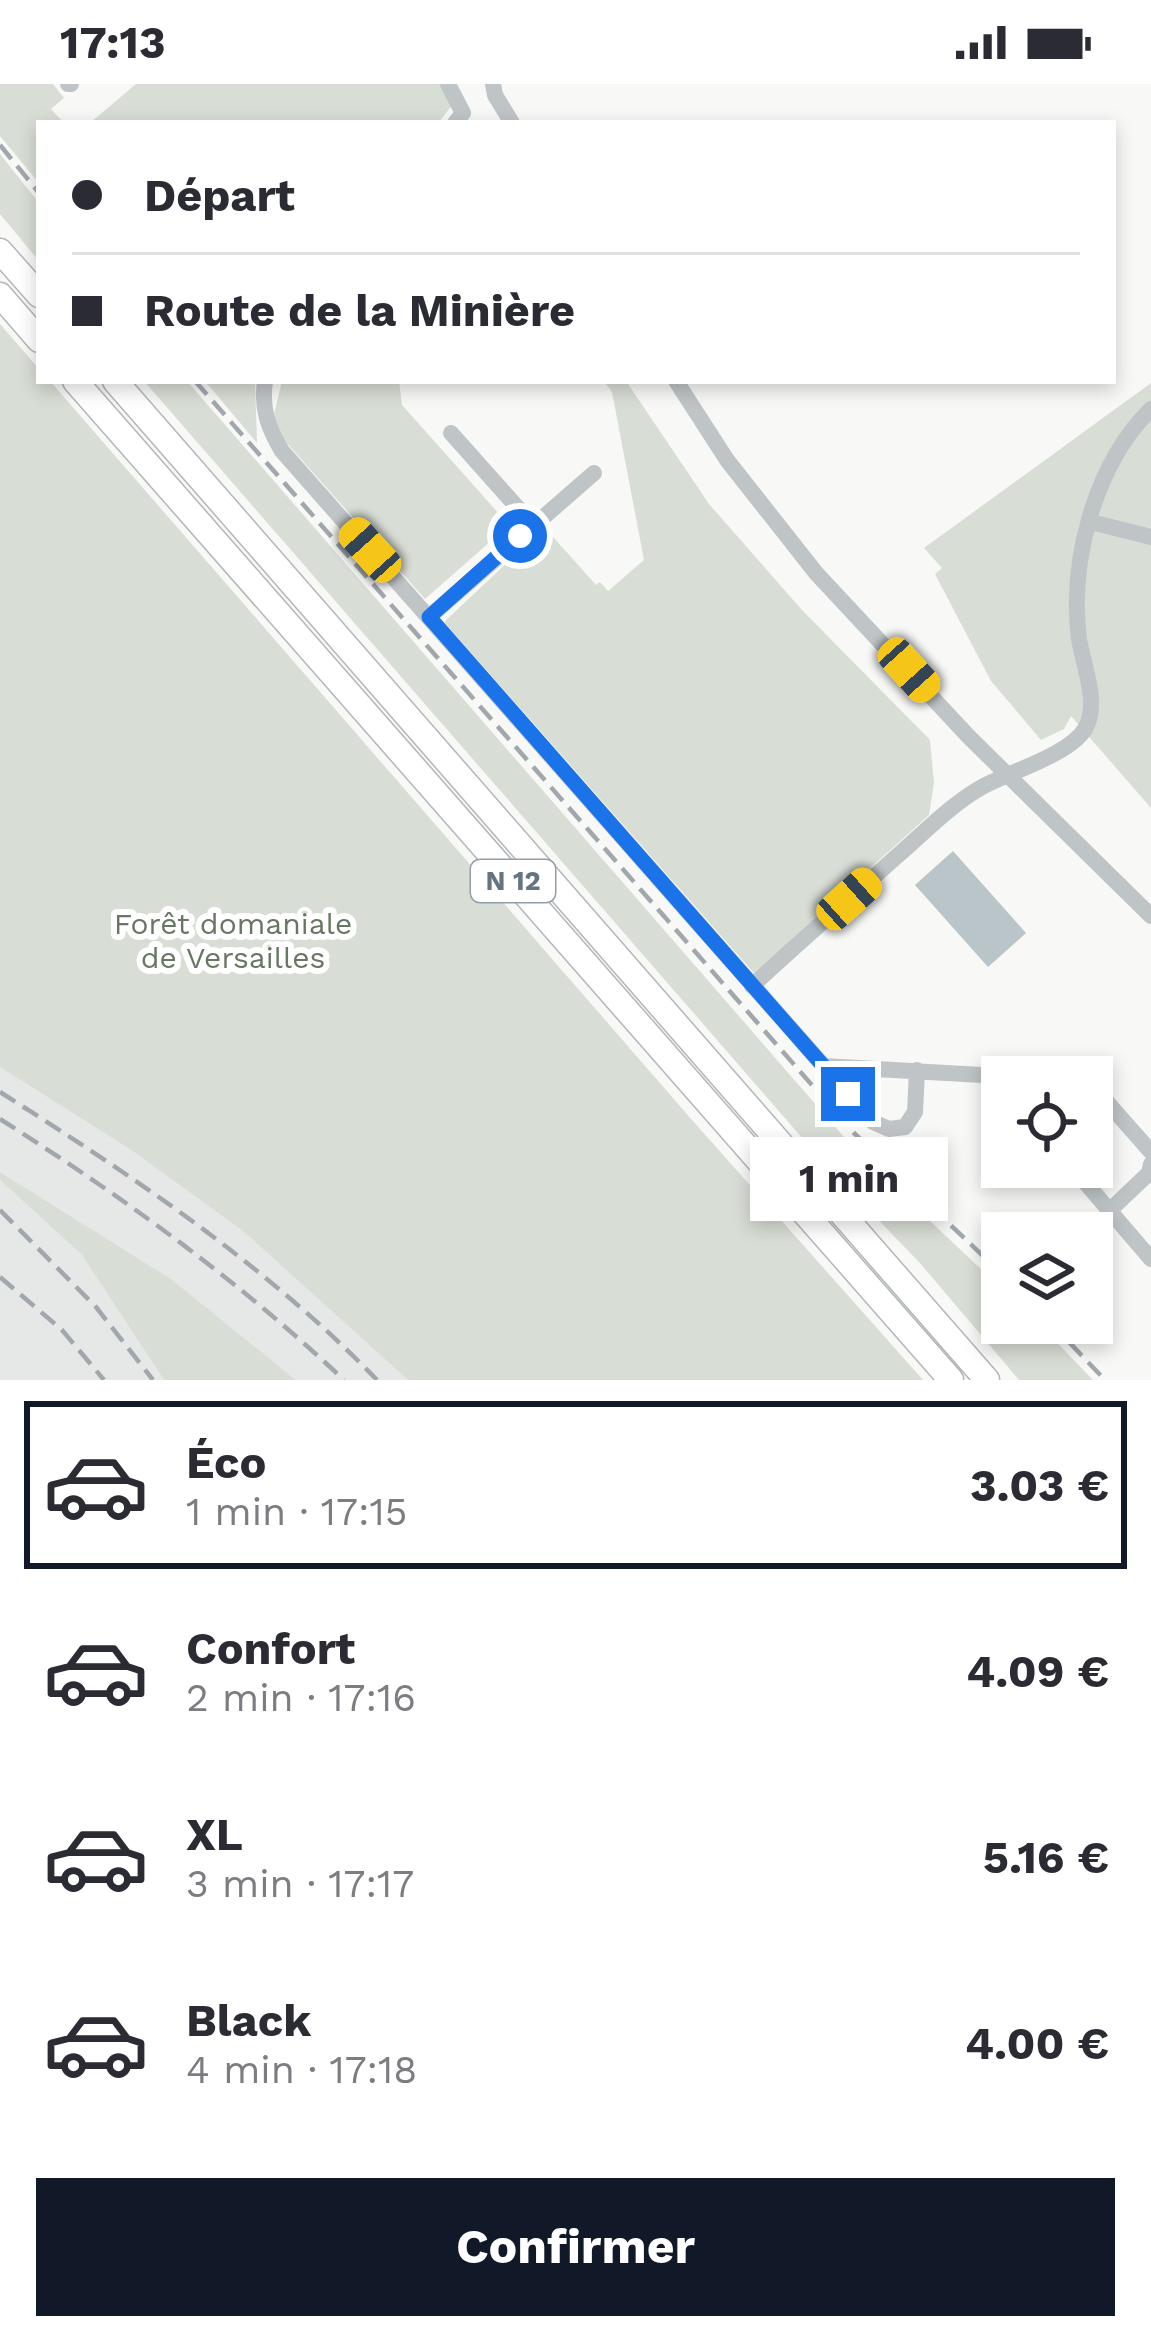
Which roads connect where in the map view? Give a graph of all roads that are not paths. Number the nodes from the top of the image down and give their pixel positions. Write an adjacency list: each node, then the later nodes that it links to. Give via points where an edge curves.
1 (448, 84): 3 (lane)
2 (493, 84): 4 (lane)
3 (459, 118)
4 (510, 120)
5 (0, 251): 6 (highway)
6 (36, 292)
7 (0, 295): 8 (highway)
8 (36, 337)
9 (78, 384): 32 (highway, N 12)
10 (118, 384): 33 (highway, N 12)
11 (265, 384): 19 (lane, via 268,428 282,451)
12 (678, 384): 20 (lane, via 816,573)
13 (1151, 409): 16 (lane, via 1115,453)
14 (452, 433): 17 (lane)
15 (594, 473): 17 (lane)
16 (1091, 522): 18 (lane); 20 (lane, via 1077,588 1089,719 1062,748)
17 (533, 525): 19 (lane)
18 (1151, 537)
19 (429, 617): 22 (lane)
20 (1007, 775): 21 (lane); 22 (lane, via 944,816)
21 (1151, 916)
22 (752, 986): 23 (lane)
23 (823, 1066): 24 (lane); 24 (lane, via 889,1129 905,1126 915,1112)
24 (925, 1071): 25 (lane)
25 (981, 1079)
26 (1113, 1108): 27 (lane)
27 (1151, 1151)
28 (1151, 1165): 30 (lane)
29 (1090, 1188): 30 (lane)
30 (1109, 1210): 31 (lane)
31 (1151, 1258)
32 (951, 1380)
33 (987, 1380)

